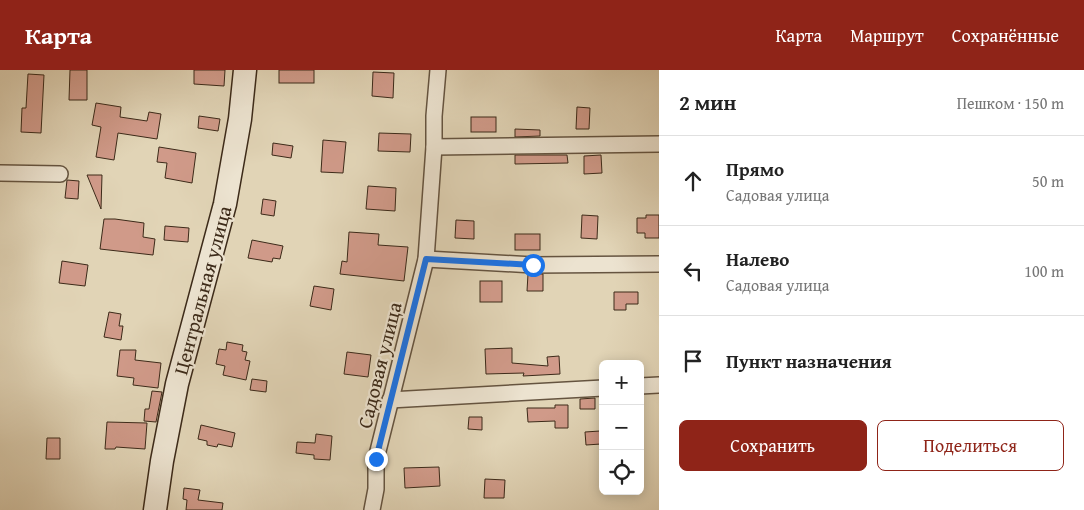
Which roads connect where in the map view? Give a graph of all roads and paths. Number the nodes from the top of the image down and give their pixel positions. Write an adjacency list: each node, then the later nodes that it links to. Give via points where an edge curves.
1 (245, 70): 13 (main road, Центральная улица, via 225,204 177,384)
2 (438, 70): 4 (street, Садовая улица)
3 (659, 144): 4 (street)
4 (434, 146): 7 (street, Садовая улица)
5 (0, 173): 6 (street)
6 (60, 174)
7 (426, 259): 8 (street, via 533,265); 12 (street, Садовая улица)
8 (659, 264)
9 (644, 386): 10 (street)
10 (659, 386)
11 (599, 388): 12 (street)
12 (390, 400): 14 (street, Садовая улица, via 376,459)
13 (155, 510)
14 (372, 510)

